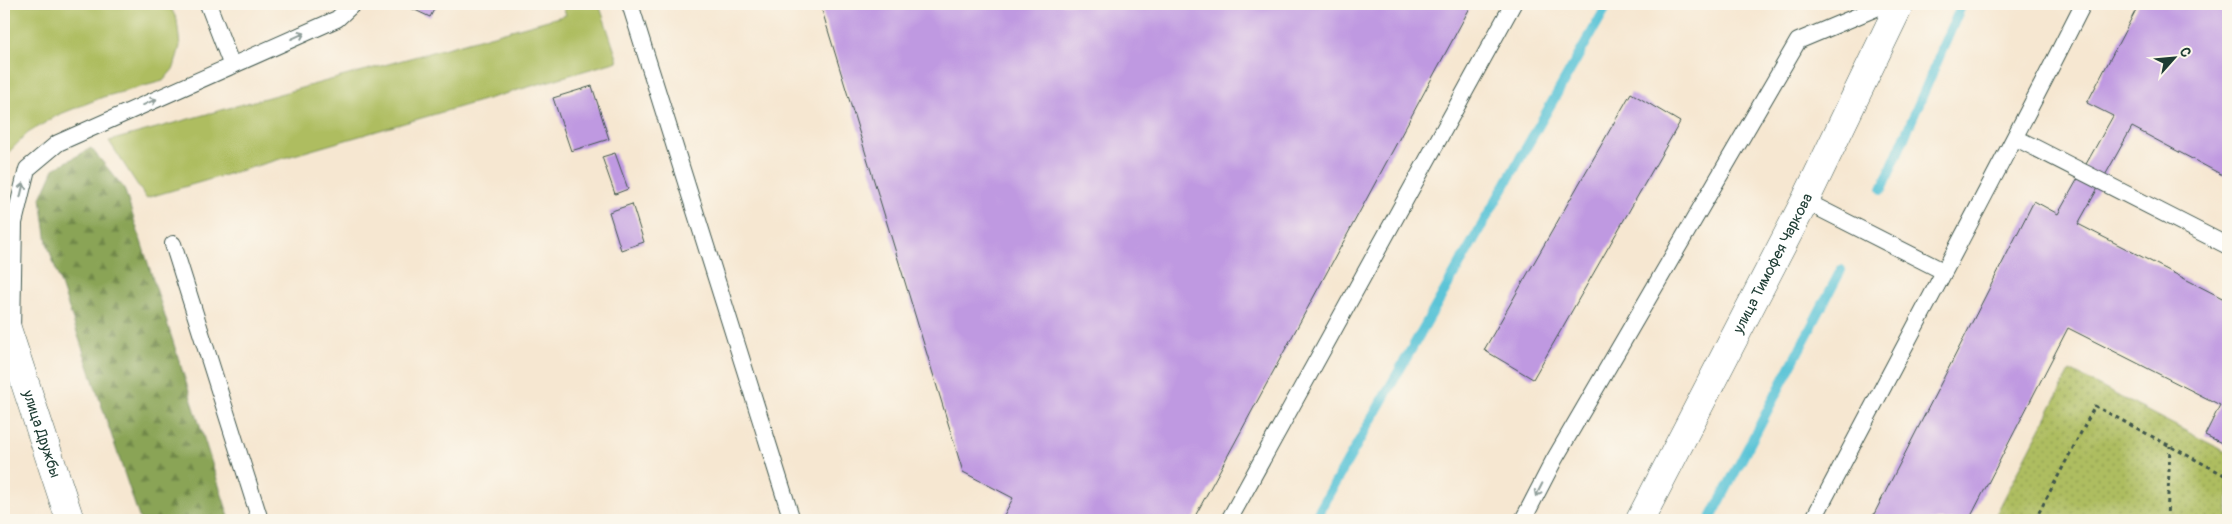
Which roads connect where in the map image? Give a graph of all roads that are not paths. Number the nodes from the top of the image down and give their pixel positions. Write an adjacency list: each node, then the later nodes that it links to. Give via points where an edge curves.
1 (208, 4): 8 (lane)
2 (353, 4): 8 (lane, one-way to 2, via 337,19)
3 (630, 4): 17 (lane)
4 (1513, 4): 18 (lane)
5 (1886, 4): 19 (lane, one-way to 19, via 1798,41 1554,460)
6 (1900, 4): 10 (main road, улица Тимофея Чаркова)
7 (2083, 4): 9 (lane)
8 (232, 66): 14 (lane, one-way to 8, via 14,223 27,169 58,143)
9 (2016, 138): 12 (lane); 13 (lane)
10 (1805, 201): 13 (lane); 20 (main road, улица Тимофея Чаркова)
11 (173, 244): 16 (lane)
12 (2228, 246)
13 (1943, 271): 21 (lane)
14 (8, 331): 15 (main road, улица Дружбы)
15 (70, 520)
16 (260, 520)
17 (792, 520)
18 (1229, 520)
19 (1523, 520)
20 (1640, 520)
21 (1814, 520)

